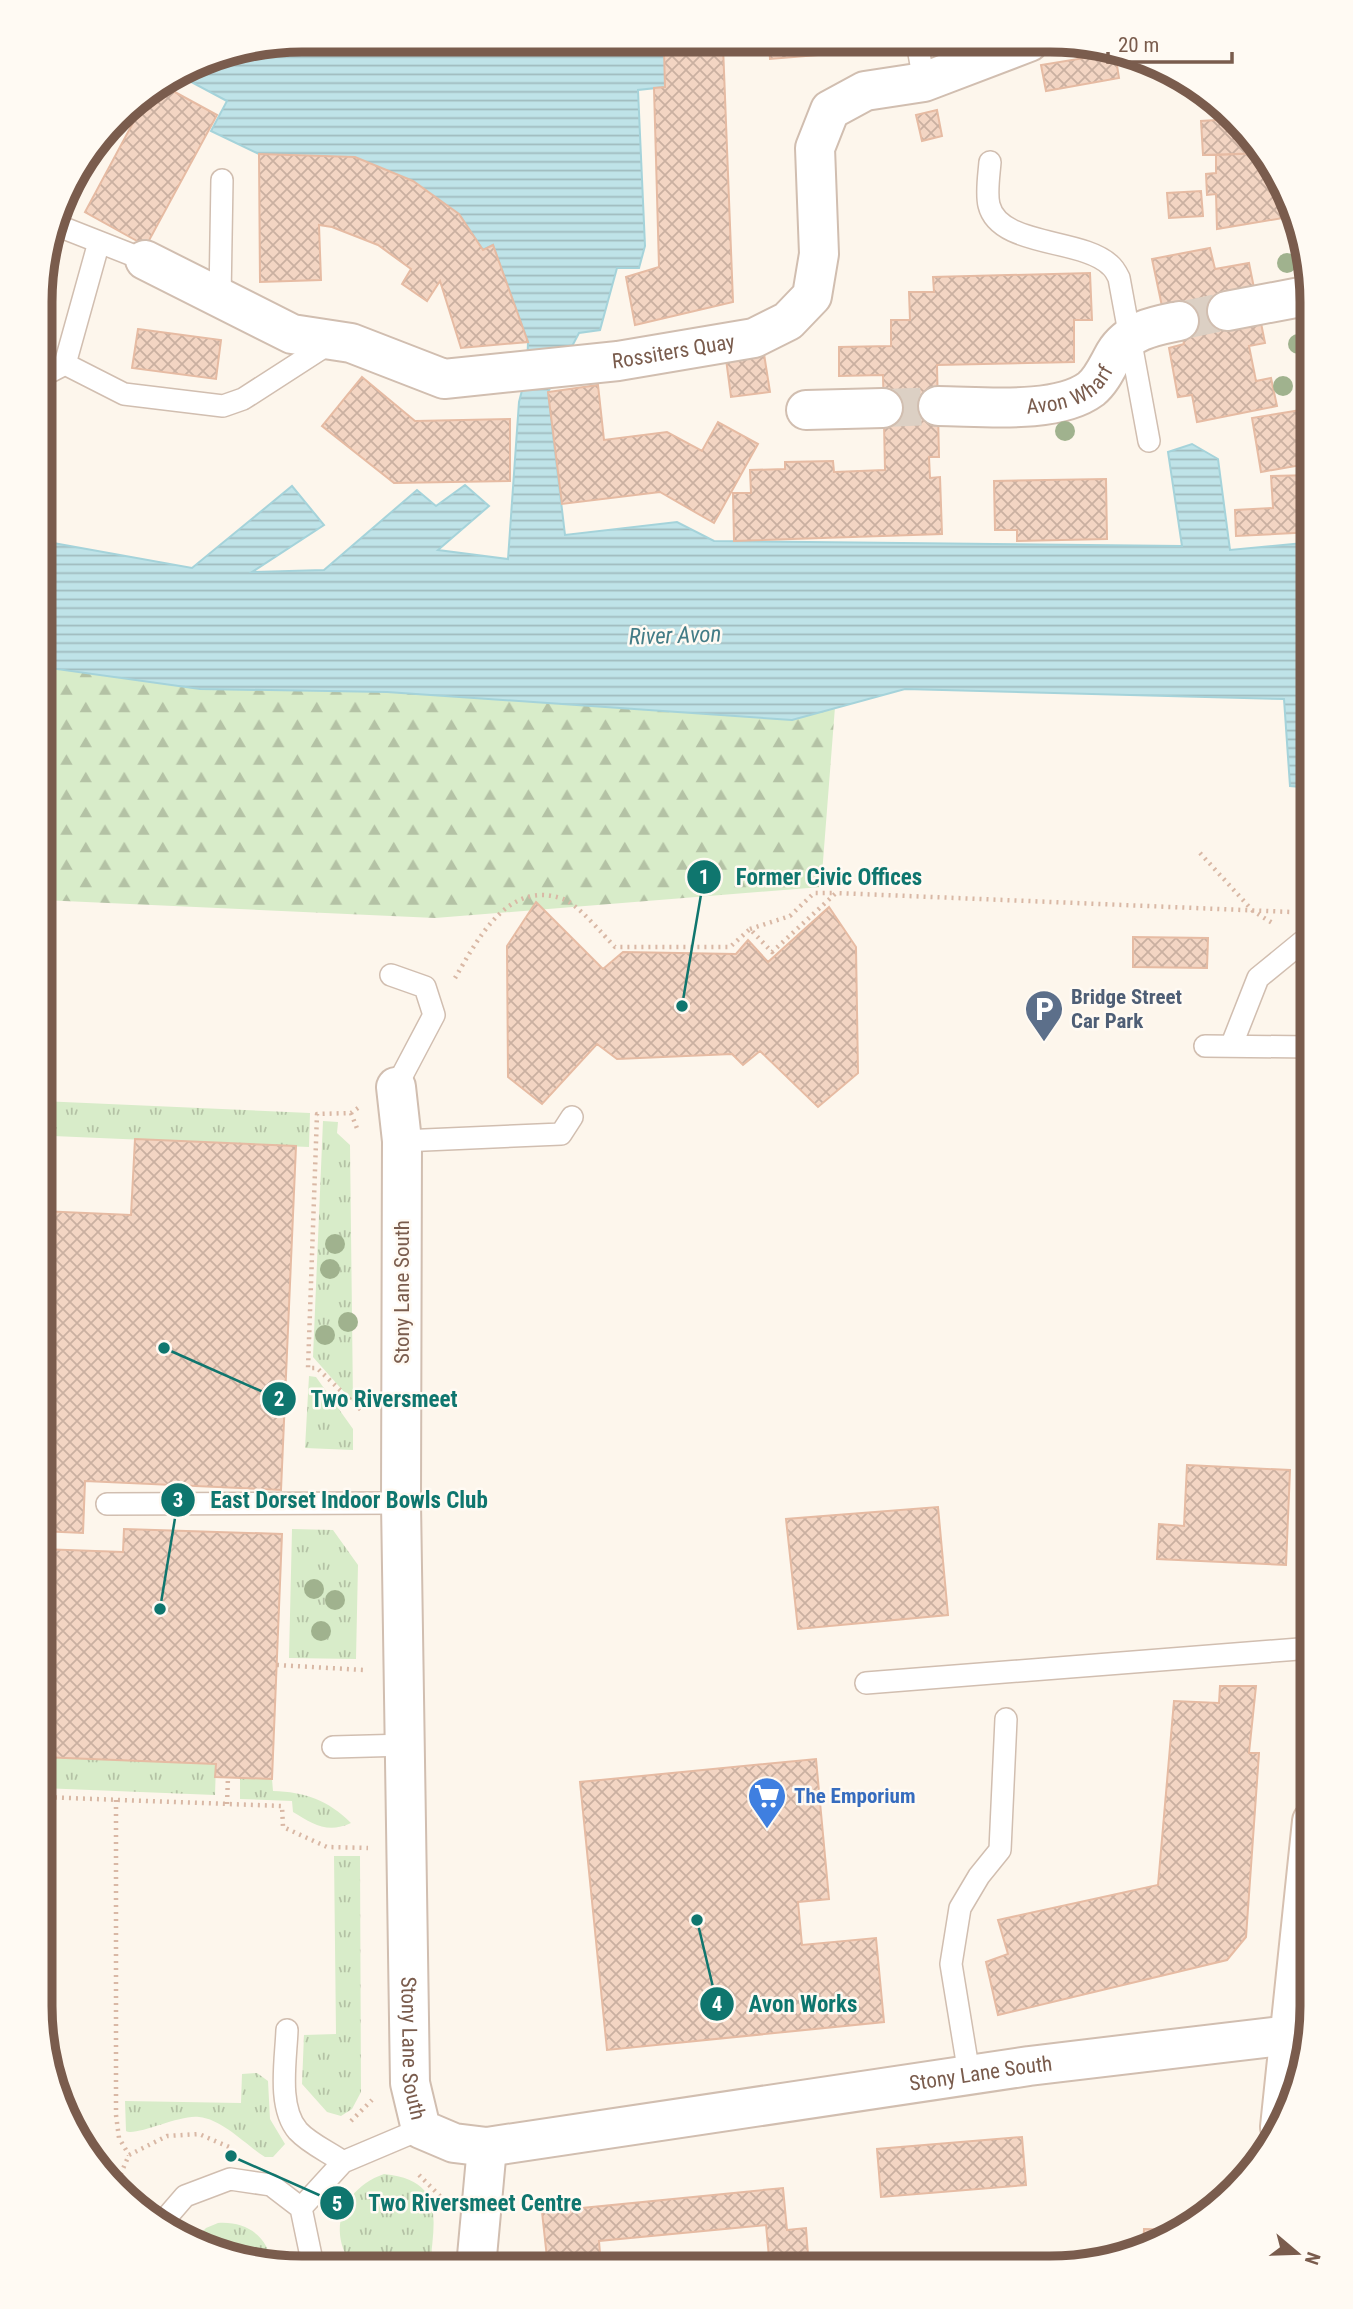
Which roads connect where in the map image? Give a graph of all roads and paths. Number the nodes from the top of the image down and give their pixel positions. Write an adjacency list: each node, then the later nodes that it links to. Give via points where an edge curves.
1 (919, 52): 3 (lane)
2 (1003, 52): 3 (street, Rossiters Quay)
3 (924, 82): 14 (street, Rossiters Quay, via 865,91 830,110 815,148 819,254 812,296 788,321 754,338 444,379)
4 (990, 162): 13 (lane, via 989,204 996,221 1110,265 1119,278)
5 (222, 180): 10 (lane)
6 (64, 228): 7 (lane)
7 (99, 242): 8 (lane); 15 (lane)
8 (145, 260): 10 (street, Rossiters Quay)
9 (1300, 297): 11 (street)
10 (220, 298): 14 (street, Rossiters Quay, via 292,334)
11 (1227, 311)
12 (1180, 321): 13 (street, Avon Wharf)
13 (1129, 336): 17 (street, Avon Wharf, via 1092,388 1073,398 1054,404); 20 (lane)
14 (335, 340): 15 (lane, via 243,399 223,406 124,394)
15 (65, 365): 16 (lane)
16 (52, 371)
17 (938, 407)
18 (883, 408): 19 (street)
19 (806, 410)
20 (1149, 441)
21 (1200, 853): 23 (path)
22 (836, 892): 23 (path); 25 (path, via 814,893 790,916); 25 (path, via 772,953)
23 (1253, 911): 24 (path); 26 (path)
24 (1300, 912)
25 (750, 929): 29 (path, via 730,947 615,947 564,899 530,895 512,901 478,939 454,979)
26 (1300, 938)
27 (1300, 949): 30 (lane, via 1258,978)
28 (391, 975): 33 (lane, via 425,987 434,1016)
29 (454, 991)
30 (1232, 1044): 31 (lane); 32 (lane)
31 (1205, 1046)
32 (1300, 1047)
33 (396, 1087): 35 (street, Stony Lane South); 36 (path, via 351,1112 317,1114 308,1368 317,1368)
34 (572, 1117): 35 (lane, via 561,1134)
35 (402, 1141): 37 (street, Stony Lane South)
36 (363, 1412)
37 (401, 1503): 38 (lane); 44 (street, Stony Lane South)
38 (107, 1504)
39 (1300, 1649): 42 (lane)
40 (277, 1665): 41 (path)
41 (377, 1672)
42 (866, 1683)
43 (1006, 1719): 55 (lane, via 1000,1850 960,1908 951,1964)
44 (407, 1745): 45 (lane); 50 (street, Stony Lane South)
45 (333, 1747)
46 (228, 1777): 49 (path)
47 (52, 1797): 48 (path)
48 (116, 1800): 49 (path); 60 (path, via 116,2115 119,2138 129,2155)
49 (227, 1804): 50 (path, via 282,1806 283,1827 327,1847 378,1849)
50 (407, 1844): 56 (street, Stony Lane South, via 410,2083)
51 (286, 2030): 58 (lane, via 286,2092 292,2122 304,2137)
52 (1299, 2034): 55 (street, Stony Lane South)
53 (1297, 2048): 54 (street)
54 (1292, 2073)
55 (969, 2074): 57 (street, Stony Lane South)
56 (421, 2129): 57 (street, Stony Lane South, via 454,2143); 58 (lane)
57 (487, 2147): 61 (street)
58 (343, 2162): 62 (lane)
59 (412, 2172): 61 (path, via 444,2202)
60 (120, 2177)
61 (482, 2200): 65 (street)
62 (301, 2208): 63 (lane, via 271,2185 230,2179 185,2196); 64 (lane)
63 (167, 2217)
64 (311, 2256)
65 (477, 2256)

